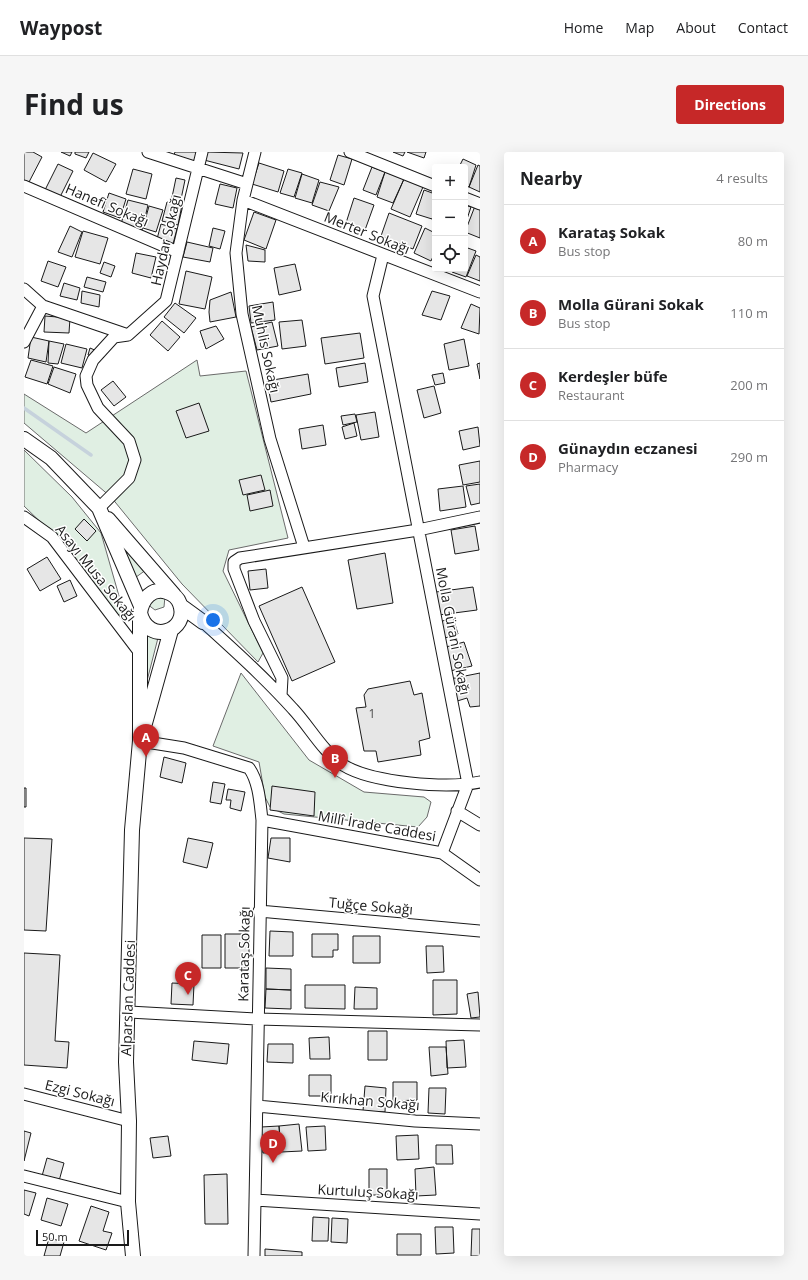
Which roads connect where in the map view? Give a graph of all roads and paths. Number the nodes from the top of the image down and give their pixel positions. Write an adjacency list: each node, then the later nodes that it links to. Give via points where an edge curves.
1 (148, 152): 5 (street)
2 (202, 152): 5 (street, Haydar Sokağı)
3 (256, 152): 6 (street, Muhlis Sokağı)
4 (350, 152): 7 (street)
5 (198, 169): 6 (street); 12 (street, Haydar Sokağı)
6 (247, 184): 10 (street, Muhlis Sokağı)
7 (432, 185)
8 (24, 186): 12 (street, Hanefi Sokağı)
9 (468, 199): 11 (street)
10 (243, 200): 13 (street, Merter Sokağı); 24 (street, Muhlis Sokağı, via 236,253 242,314 270,439)
11 (480, 204)
12 (178, 252): 17 (street, Haydar Sokağı, via 166,301)
13 (383, 255): 15 (street, Merter Sokağı); 23 (street, Molla Gürani Sokağı, via 373,296)
14 (24, 289): 16 (street)
15 (480, 292)
16 (43, 306): 17 (street); 18 (street)
17 (128, 335): 20 (street, Haydar Sokağı, via 114,337 93,360 86,376 87,385 98,408 130,441 135,460 129,478)
18 (24, 342)
19 (24, 439): 20 (street, via 51,458)
20 (99, 508): 25 (street); 26 (street)
21 (24, 517): 29 (street, Asayı Musa Sokağı, via 52,537)
22 (480, 517): 23 (street)
23 (418, 530): 24 (street); 33 (street, Molla Gürani Sokağı)
24 (304, 547): 30 (street, via 240,558 234,562 234,569 254,621 282,678)
25 (177, 601): 26 (street, via 161,591 154,592 148,595); 27 (street); 28 (street, via 182,613)
26 (141, 610): 28 (street, via 142,620 151,630 157,632); 29 (street)
27 (203, 622): 28 (street); 30 (street, via 255,668)
28 (174, 628): 31 (street)
29 (140, 654): 31 (street)
30 (281, 696): 33 (street, via 323,747 343,765 368,776 392,780)
31 (140, 741): 35 (street, Karataş Sokağı, via 184,748 249,768 255,781); 41 (street, Alparslan Caddesi, via 132,830)
32 (480, 782): 33 (street)
33 (468, 784): 34 (street)
34 (457, 811): 36 (street); 37 (street)
35 (262, 820): 37 (street, Millî İrade Caddesi); 39 (street, Karataş Sokağı)
36 (480, 825)
37 (442, 853): 38 (street, Millî İrade Caddesi)
38 (480, 880)
39 (259, 911): 40 (street, Tuğçe Sokağı); 42 (street, Karataş Sokağı)
40 (480, 931)
41 (129, 1012): 42 (street); 46 (street, Alparslan Caddesi, via 126,1062)
42 (258, 1019): 43 (street); 45 (street, Karataş Sokağı)
43 (480, 1025)
44 (24, 1094): 46 (street, Ezgi Sokağı)
45 (257, 1106): 47 (street, Kırıkhan Sokağı, via 415,1121); 49 (street, Karataş Sokağı)
46 (129, 1121): 50 (street, Alparslan Caddesi)
47 (480, 1124)
48 (24, 1176): 50 (street)
49 (255, 1200): 51 (street, Kurtuluş Sokağı); 53 (street, Karataş Sokağı)
50 (128, 1202): 52 (street, Alparslan Caddesi)
51 (480, 1214)
52 (133, 1256)
53 (254, 1256)

